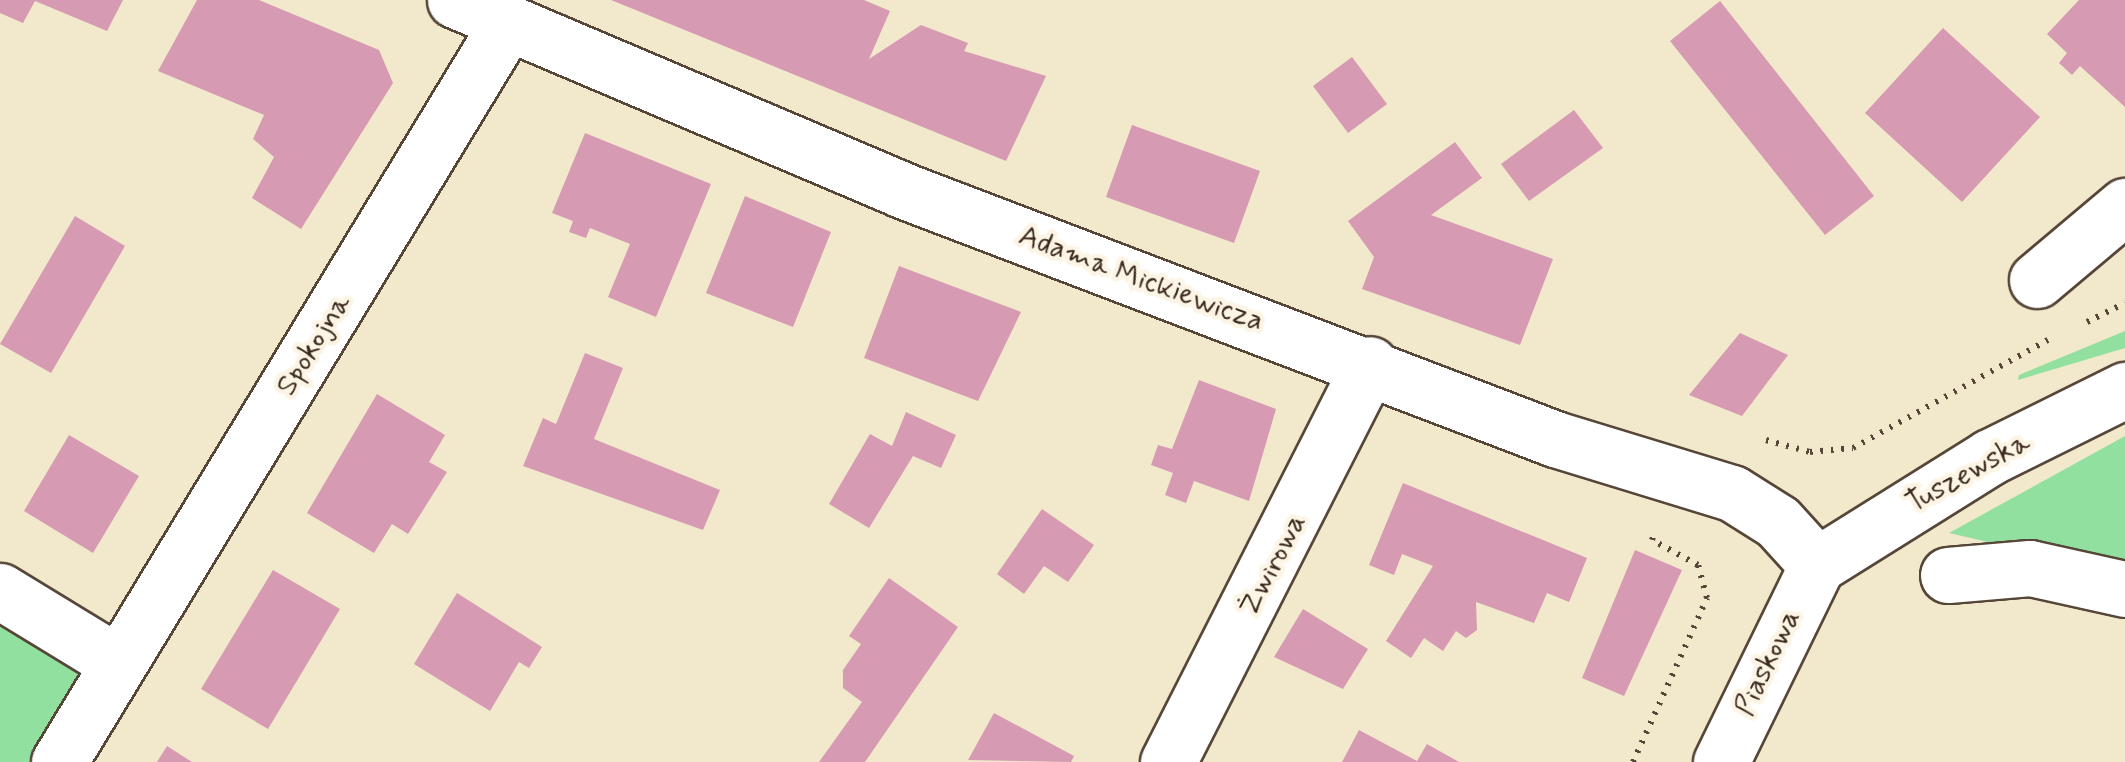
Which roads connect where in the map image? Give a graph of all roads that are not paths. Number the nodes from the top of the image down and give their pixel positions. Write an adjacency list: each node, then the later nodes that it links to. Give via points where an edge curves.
1 (455, 0): 2 (street, Adama Mickiewicza)
2 (507, 24): 5 (street, Adama Mickiewicza, via 902,190); 11 (street, Spokojna)
3 (2125, 206): 4 (street)
4 (2038, 280)
5 (1370, 364): 7 (street, Adama Mickiewicza, via 1756,506); 13 (street, Żwirowa)
6 (2125, 390): 7 (street, Tuszewska, via 1990,457)
7 (1817, 565): 14 (street, Piaskowa)
8 (1948, 575): 9 (street, via 2030,568)
9 (2125, 589)
10 (0, 591): 11 (street)
11 (118, 663): 12 (street, Spokojna)
12 (59, 762)
13 (1168, 762)
14 (1721, 762)

